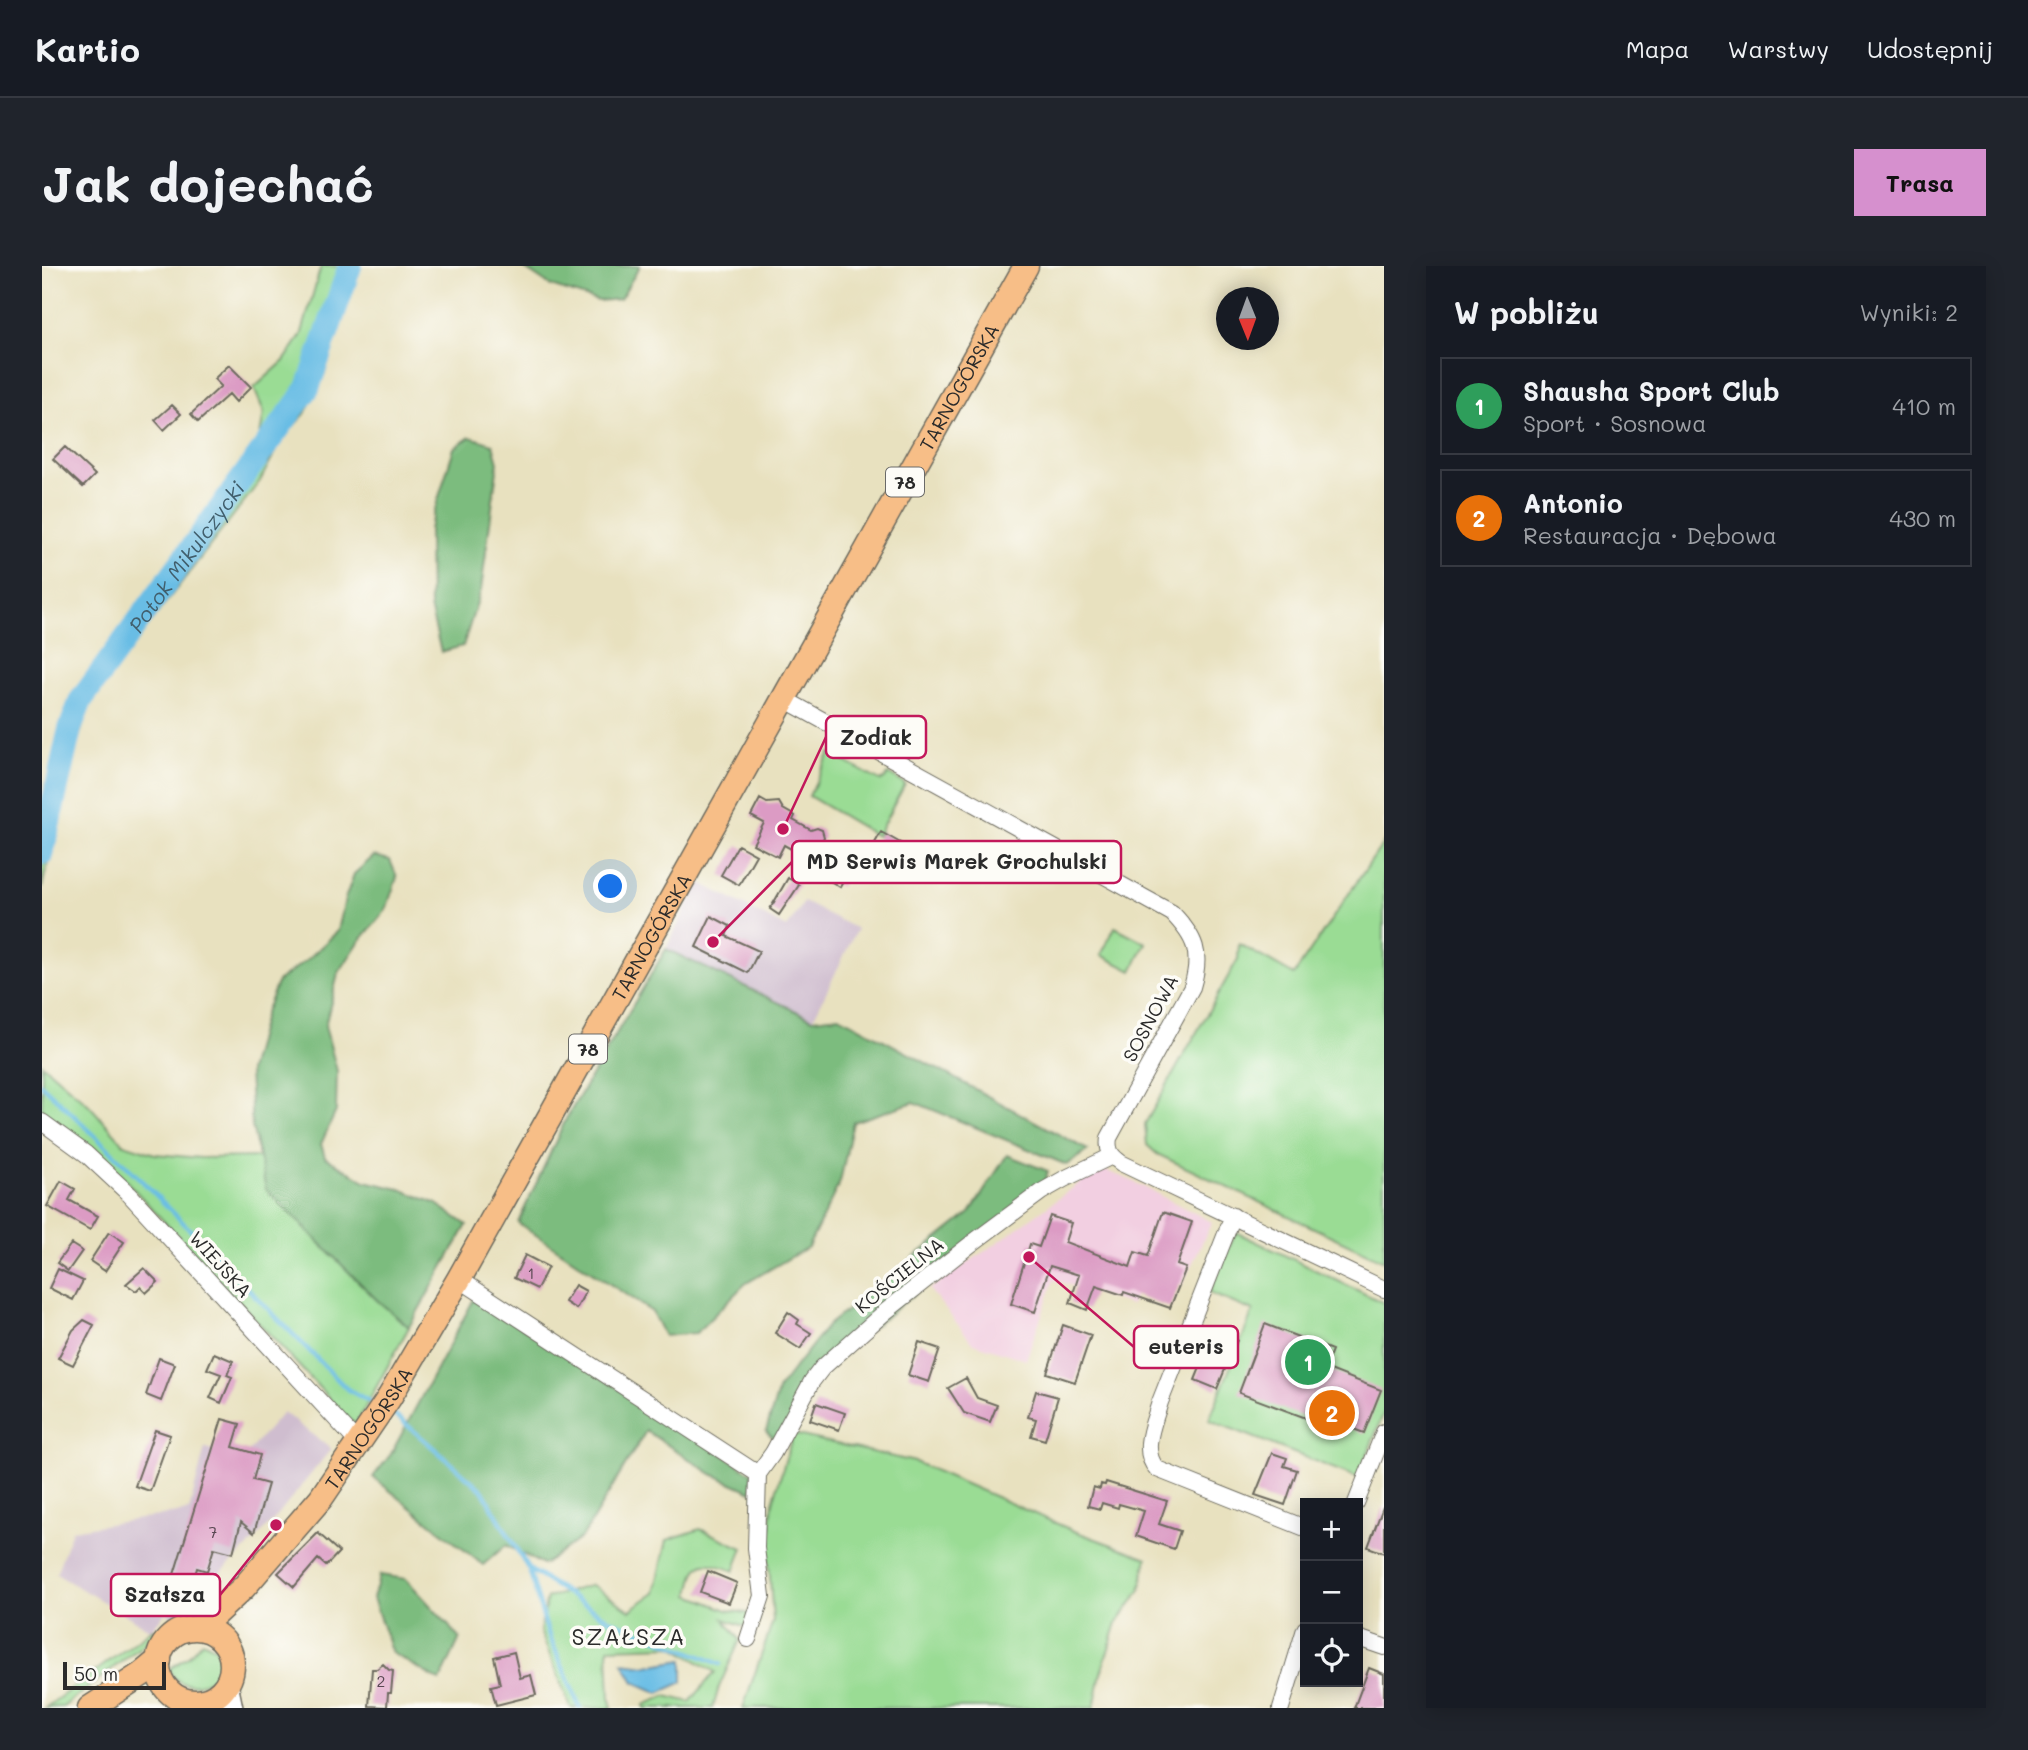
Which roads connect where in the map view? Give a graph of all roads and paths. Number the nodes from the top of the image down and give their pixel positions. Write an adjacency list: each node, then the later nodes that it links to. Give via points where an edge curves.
1 (1026, 266): 2 (main road, TARNOGÓRSKA / 78)
2 (784, 699): 4 (street, SOSNOWA, via 1172,913 1188,929 1198,968 1192,987 1109,1138); 6 (main road, TARNOGÓRSKA / 78)
3 (42, 1122): 9 (street, WIEJSKA, via 86,1154 128,1194)
4 (1112, 1156): 5 (street); 11 (street, KOŚCIELNA, via 1041,1192 917,1285 822,1368)
5 (1233, 1216): 7 (street); 13 (street, via 1160,1402 1149,1454 1157,1469)
6 (459, 1279): 9 (main road, TARNOGÓRSKA / 78); 11 (street)
7 (1384, 1289)
8 (1384, 1432): 10 (street)
9 (364, 1435): 14 (main road, TARNOGÓRSKA / 78, via 321,1498)
10 (1377, 1473): 12 (street)
11 (758, 1474): 16 (street, via 752,1545 762,1597)
12 (1360, 1498)
13 (1300, 1526)
14 (244, 1587): 15 (main road, TARNOGÓRSKA / 78); 18 (main road, TARNOGÓRSKA / 78)
15 (201, 1627): 18 (main road); 21 (main road, 78, via 171,1637)
16 (748, 1639)
17 (1363, 1640): 20 (street)
18 (223, 1642): 22 (main road, via 231,1659)
19 (1300, 1645): 27 (street)
20 (1384, 1647)
21 (159, 1660): 23 (main road); 25 (main road, 78)
22 (228, 1684): 24 (main road); 26 (street)
23 (164, 1685): 24 (main road, via 182,1698); 25 (main road, 78)
24 (203, 1704)
25 (94, 1705)
26 (233, 1708)
27 (1281, 1708)

